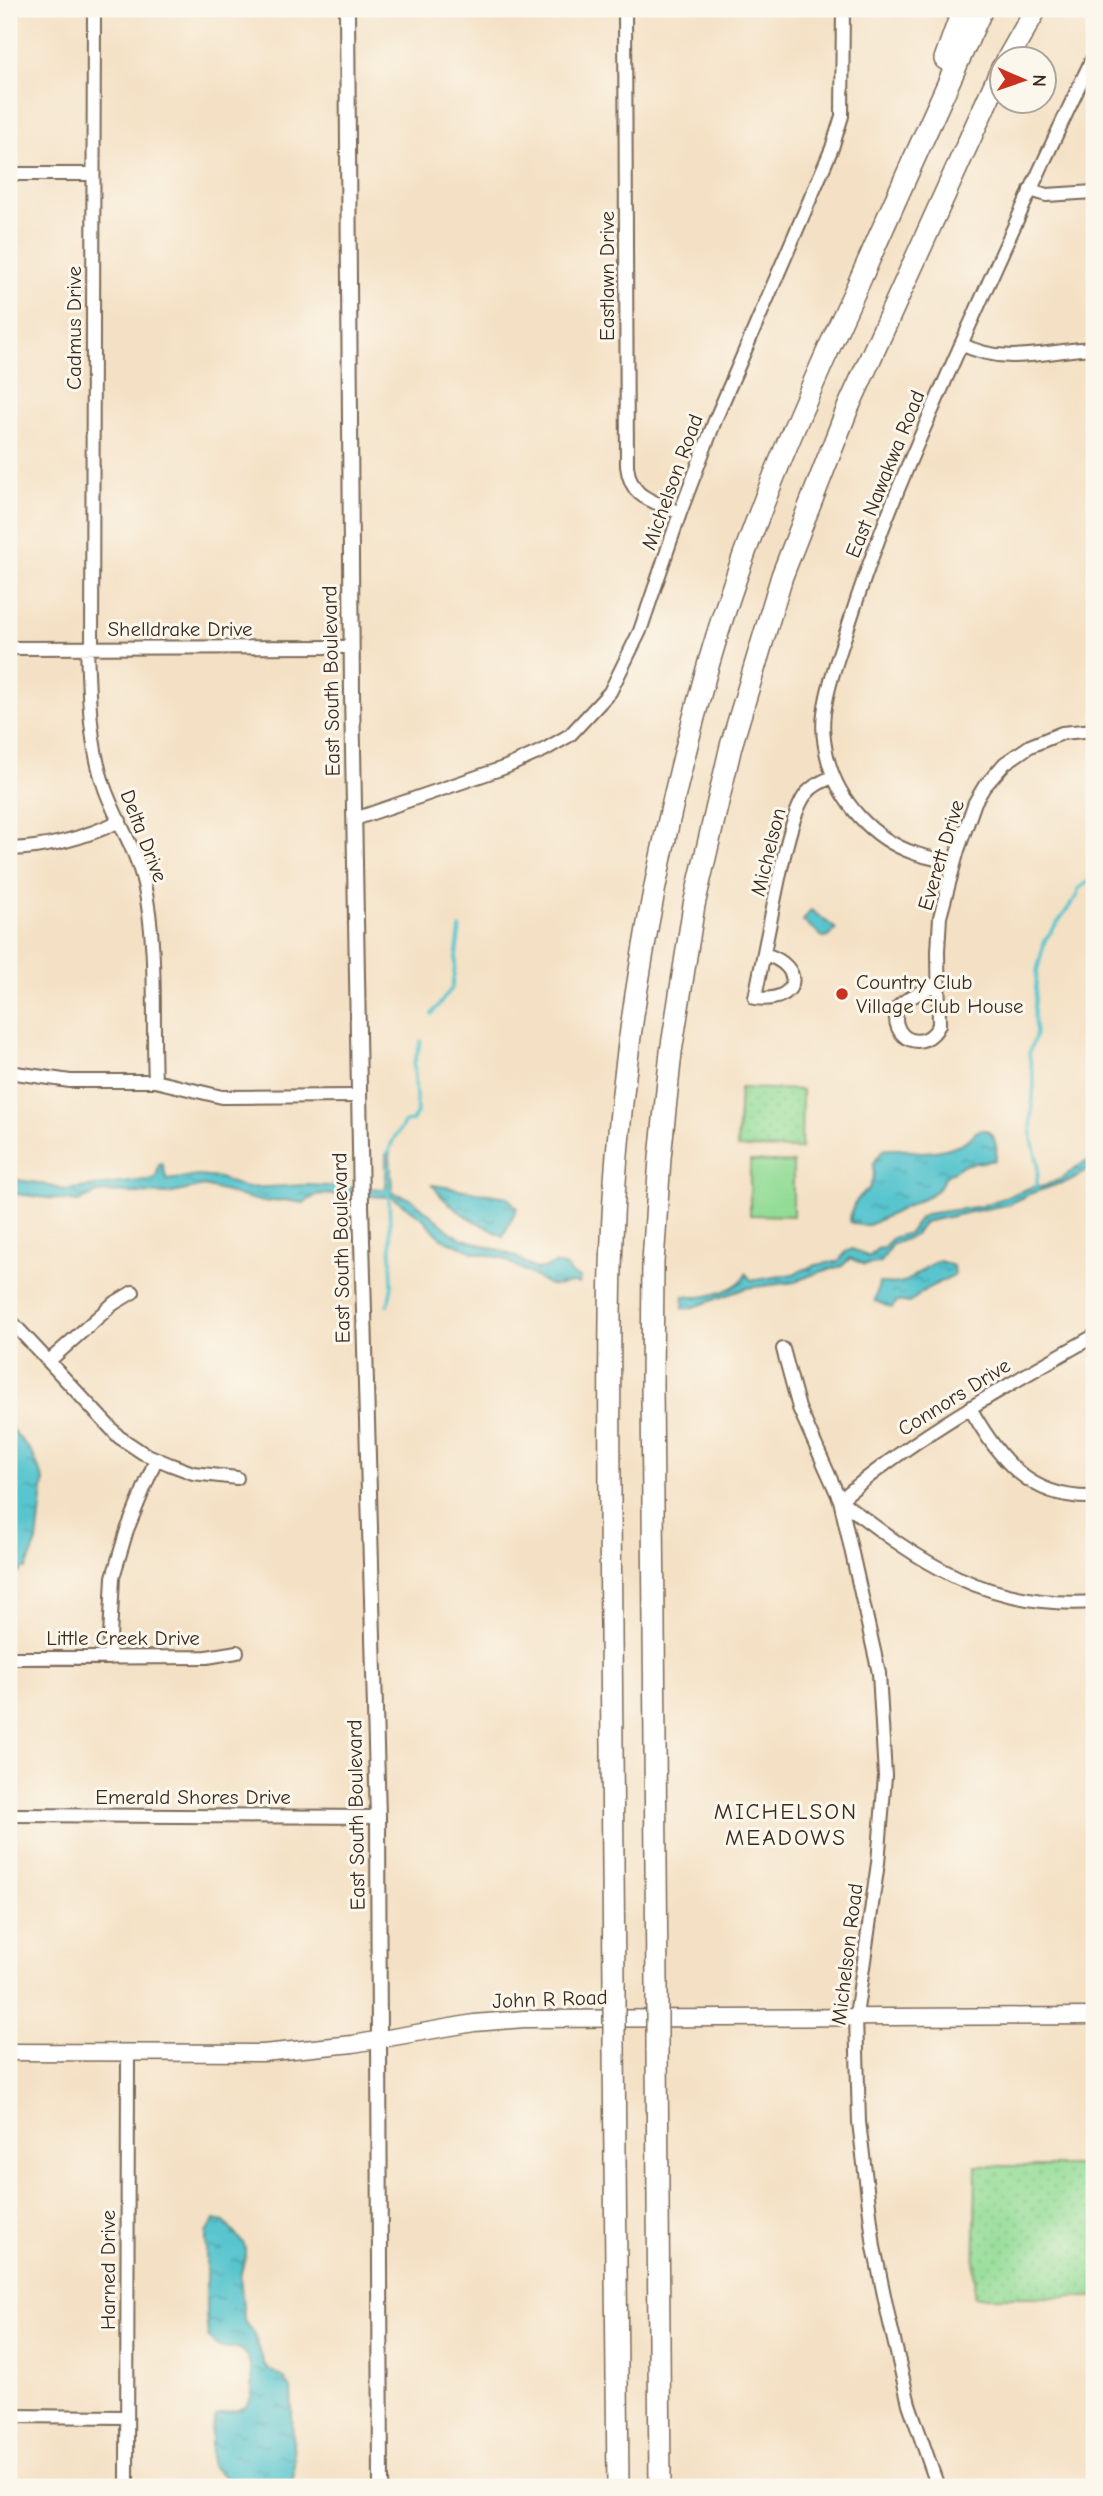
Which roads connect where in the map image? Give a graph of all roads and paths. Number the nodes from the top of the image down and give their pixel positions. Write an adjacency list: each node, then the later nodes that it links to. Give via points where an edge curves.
1 (94, 9): 14 (street, Cadmus Drive)
2 (347, 9): 21 (street, East South Boulevard)
3 (625, 9): 20 (street, Eastlawn Drive, via 627,466 639,495)
4 (843, 9): 20 (street, Michelson Road, via 842,116 832,148)
5 (963, 9): 17 (highway)
6 (982, 9): 17 (highway)
7 (1028, 9): 9 (highway)
8 (1036, 9): 10 (highway)
9 (1011, 46)
10 (1014, 46)
11 (1094, 55): 15 (street, East Nawakwa Road)
12 (988, 98): 61 (highway, bridge, via 847,410 782,576 731,746 694,905 669,1065 653,1262 652,1385)
13 (9, 174): 14 (street)
14 (93, 174): 23 (street, Cadmus Drive)
15 (1030, 190): 16 (street, via 1046,195); 18 (street, East Nawakwa Road)
16 (1094, 192)
17 (881, 232): 60 (highway, bridge, via 781,458 717,637 664,836 633,1011 614,1192 609,1324)
18 (961, 344): 19 (street, via 984,355 1012,356); 25 (street, East Nawakwa Road, via 879,534 832,679 824,729)
19 (1094, 348)
20 (680, 513): 26 (street, Michelson Road, via 627,661 610,692 570,735 506,767)
21 (352, 647): 23 (street, Shelldrake Drive); 26 (street, East South Boulevard)
22 (9, 648): 23 (street, Shelldrake Drive)
23 (89, 648): 27 (street, Delta Drive, via 95,753)
24 (1094, 730): 29 (street, Everett Drive, via 1046,738 1005,763 975,802)
25 (834, 777): 29 (street, East Nawakwa Road, via 858,816 891,843); 30 (street, Michelson, via 813,787 799,806)
26 (355, 820): 34 (street, East South Boulevard)
27 (120, 821): 28 (street, via 62,843); 33 (street, Delta Drive, via 137,859 148,903)
28 (9, 849)
29 (954, 864): 31 (street, Everett Drive, via 938,932)
30 (764, 954)
31 (938, 982): 31 (street, Everett Drive, via 897,1008 896,1024 904,1037 924,1040 935,1033 940,1021)
32 (9, 1072): 33 (street, via 71,1081)
33 (155, 1081): 34 (street, via 222,1097)
34 (359, 1096): 50 (street, East South Boulevard)
35 (133, 1292): 39 (street, via 113,1304)
36 (9, 1319): 39 (street)
37 (1094, 1336): 40 (street, Connors Drive)
38 (783, 1349): 44 (street, Michelson Road, via 799,1408)
39 (49, 1362): 41 (street, via 119,1437)
40 (970, 1408): 43 (street, via 999,1454 1021,1475 1055,1492); 44 (street, Connors Drive, via 893,1457)
41 (156, 1459): 42 (street, via 193,1472); 48 (street, via 113,1577)
42 (237, 1478)
43 (1094, 1497)
44 (840, 1500): 45 (street, via 931,1564 968,1584 1030,1600); 51 (street, Michelson Road, via 877,1653 884,1728 879,1851)
45 (1094, 1602)
46 (237, 1652): 48 (street, Little Creek Drive, via 207,1657)
47 (9, 1657): 48 (street, Little Creek Drive)
48 (109, 1658)
49 (9, 1815): 50 (street, Emerald Shores Drive)
50 (378, 1816): 53 (street, East South Boulevard)
51 (856, 2016): 52 (main road, John R Road); 53 (main road, John R Road, via 524,2019); 62 (street, Michelson Road, via 859,2122 874,2247 909,2404)
52 (1094, 2016)
53 (380, 2039): 55 (main road, John R Road, via 263,2053); 59 (street, East South Boulevard)
54 (9, 2052): 55 (main road, John R Road)
55 (128, 2052): 57 (street, Harned Drive)
56 (9, 2416): 57 (street)
57 (126, 2417): 58 (street, Harned Drive)
58 (127, 2487)
59 (381, 2487)
60 (618, 2487)
61 (660, 2487)
62 (938, 2487)

